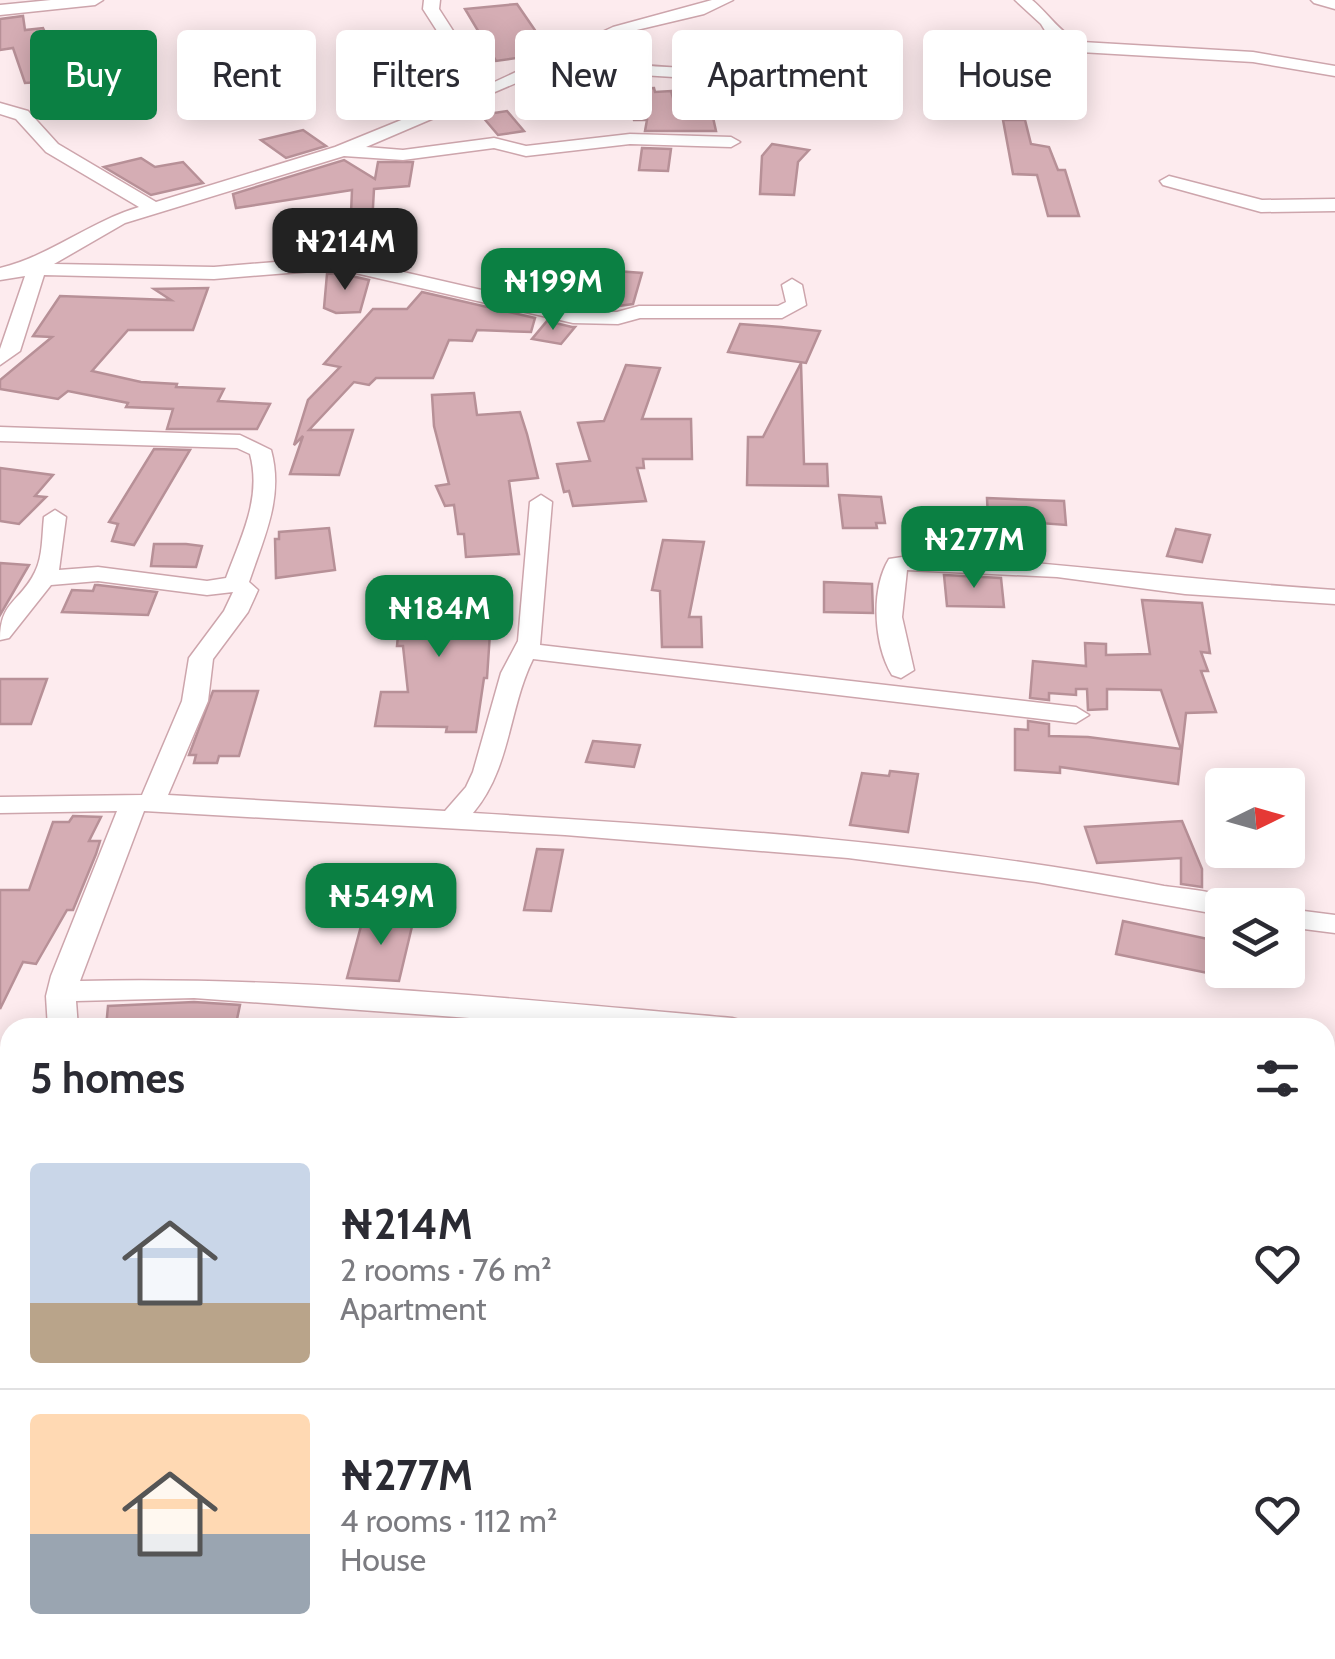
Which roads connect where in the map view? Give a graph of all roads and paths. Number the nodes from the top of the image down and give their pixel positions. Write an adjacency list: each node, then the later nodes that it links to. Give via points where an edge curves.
1 (95, 0): 7 (street)
2 (432, 0): 8 (street)
3 (725, 0): 9 (street)
4 (1023, 0): 10 (street, via 1058,40 1080,47 1253,58)
5 (1319, 0): 6 (street)
6 (1335, 4)
7 (0, 10)
8 (445, 30)
9 (622, 30)
10 (1335, 71)
11 (0, 108): 17 (street, via 22,115 52,148)
12 (416, 120): 14 (street)
13 (731, 142): 14 (street, via 630,139 526,151 494,143 403,155)
14 (340, 150): 17 (street)
15 (1169, 182): 16 (street, via 1261,206)
16 (1335, 205)
17 (152, 207): 18 (street, via 118,218)
18 (25, 270): 19 (street); 20 (street, via 214,273 338,263 573,317 618,318 640,312 782,312 796,306); 21 (street, via 35,274 10,351)
19 (0, 274)
20 (792, 285)
21 (0, 359)
22 (0, 434): 26 (street, via 240,442 260,450 267,496)
23 (541, 502): 29 (street)
24 (55, 516): 25 (street)
25 (44, 580): 26 (street, via 98,574 206,588); 28 (street)
26 (236, 584): 32 (street, via 246,590 201,658 195,702)
27 (1335, 597): 30 (street, via 1057,570 897,564 889,602)
28 (0, 633)
29 (526, 652): 31 (street); 34 (street, via 486,772)
30 (902, 670)
31 (1076, 715)
32 (142, 804): 33 (street); 34 (street); 38 (street)
33 (0, 806)
34 (453, 820): 35 (street, via 832,846 1091,879)
35 (1205, 902)
36 (1305, 920): 37 (street)
37 (1335, 924)
38 (62, 991): 39 (street); 40 (street, via 194,988)
39 (63, 1018)
40 (616, 1018)

